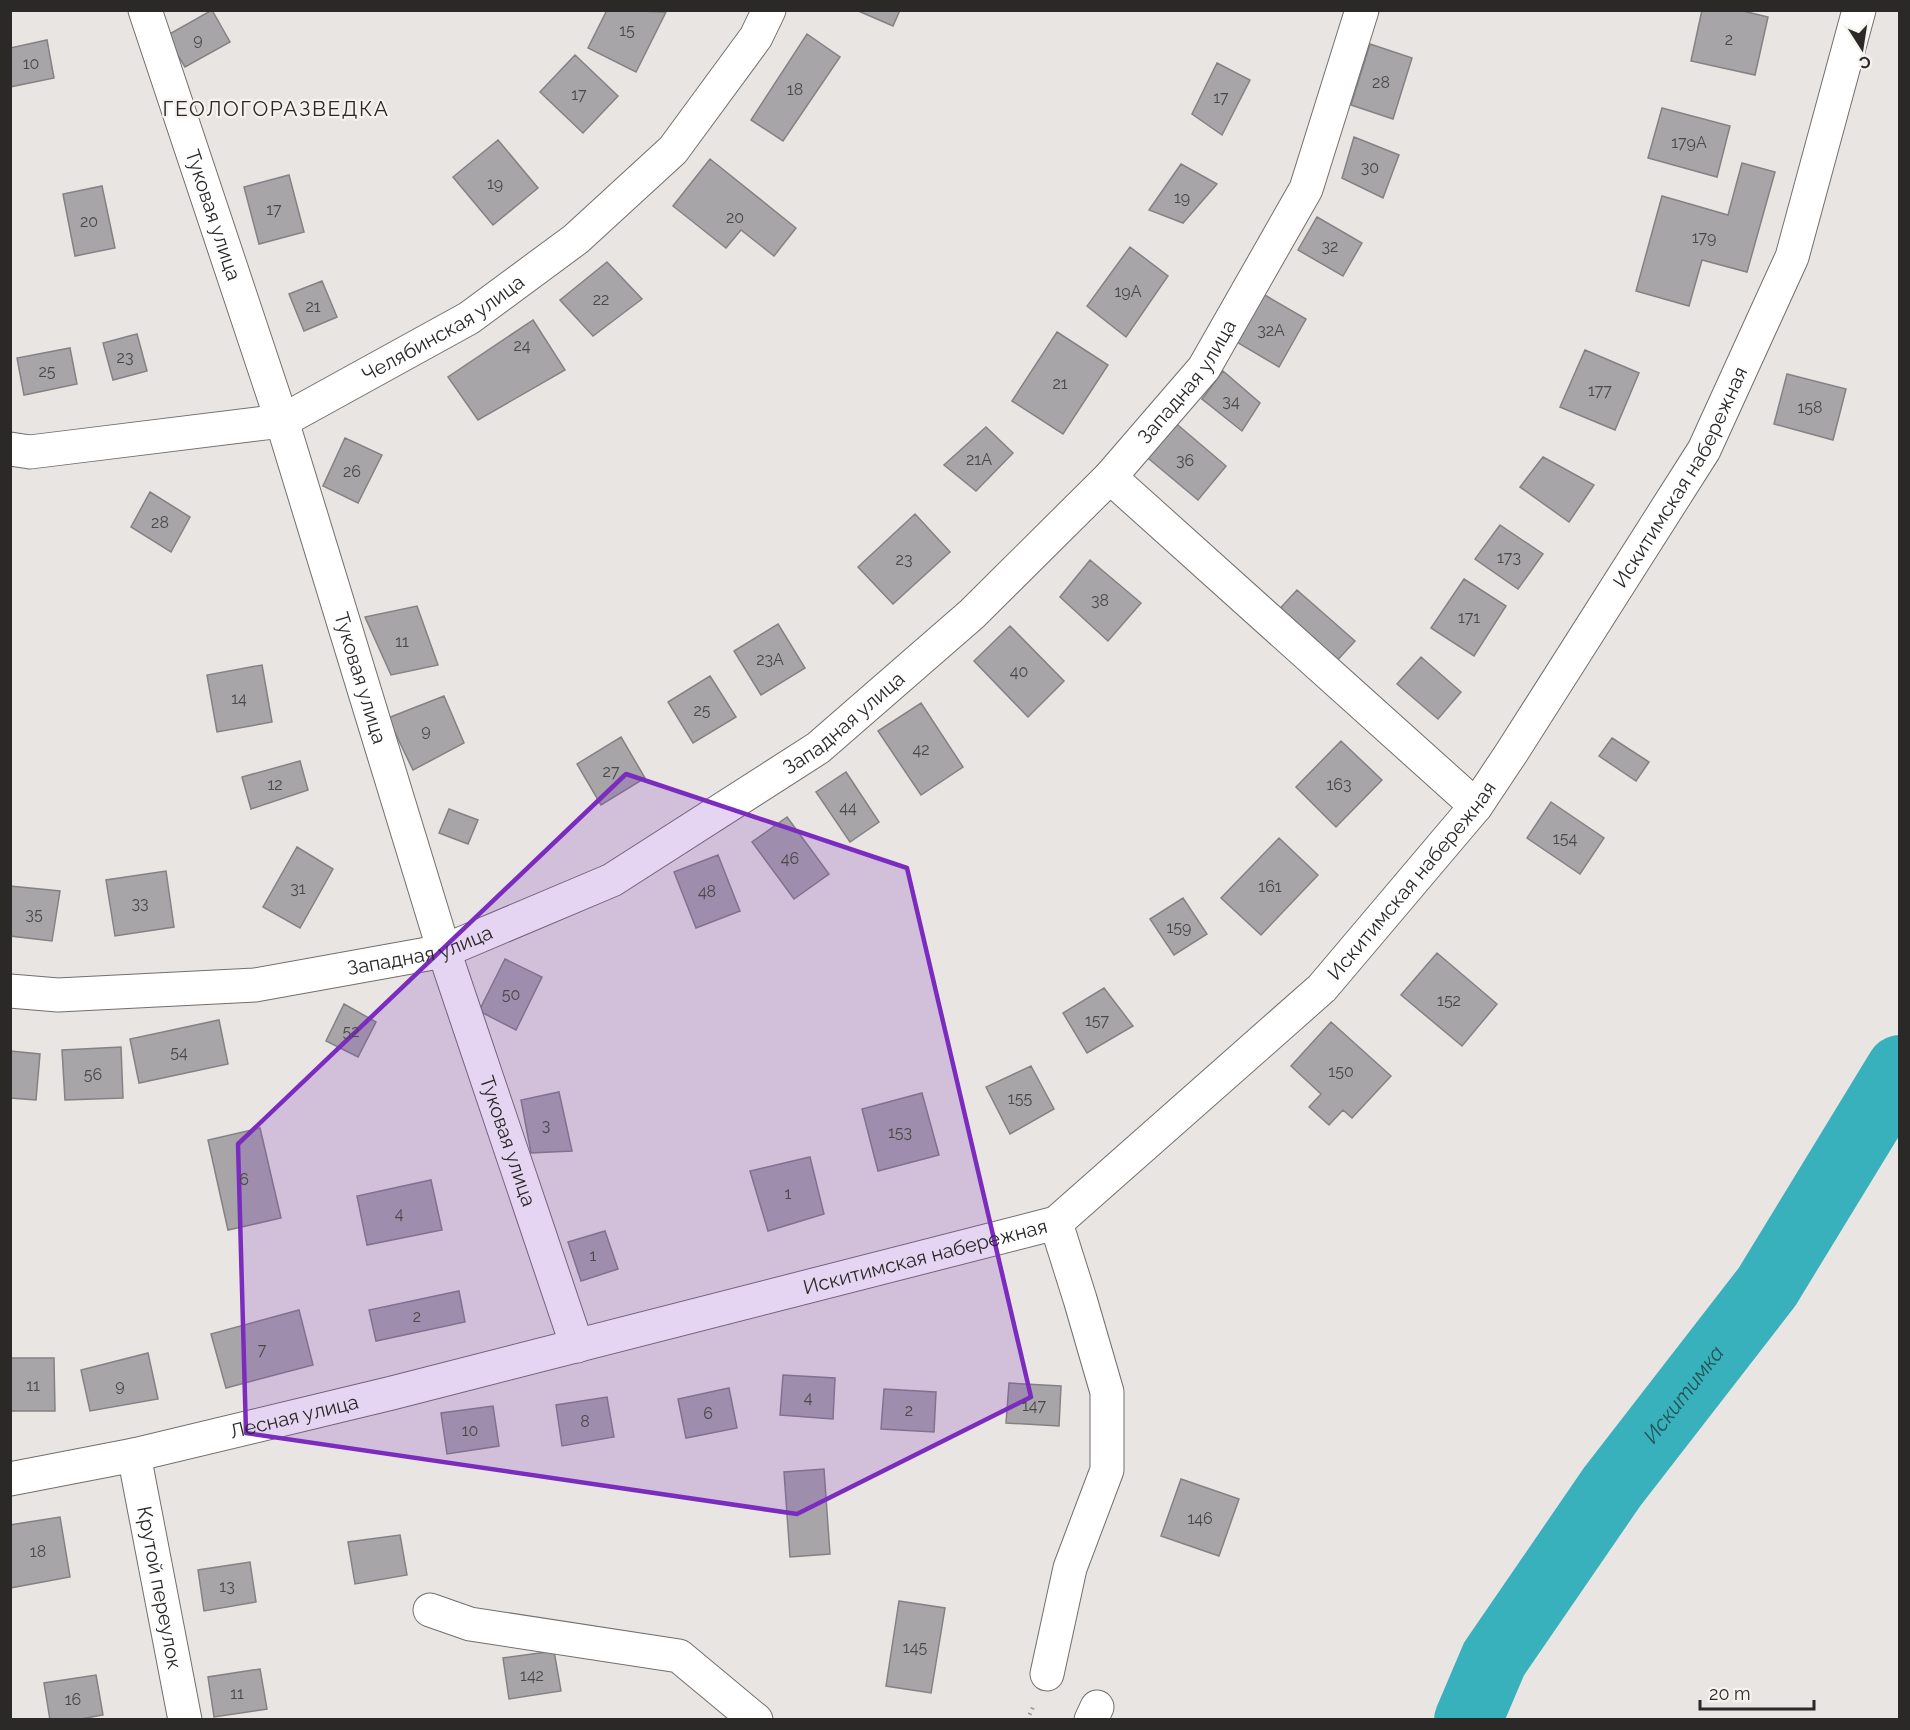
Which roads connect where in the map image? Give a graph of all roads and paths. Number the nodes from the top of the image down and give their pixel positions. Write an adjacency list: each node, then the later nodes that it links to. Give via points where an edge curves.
1 (145, 10): 5 (lane, Туковая улица)
2 (769, 10): 5 (lane, Челябинская улица, via 756,37 673,150 576,239 469,318)
3 (1362, 10): 7 (lane, Западная улица, via 1306,189 1204,368)
4 (1859, 10): 8 (lane, Искитимская набережная, via 1792,257 1704,450)
5 (282, 421): 6 (lane, Челябинская улица, via 30,452); 9 (lane, Туковая улица)
6 (10, 449)
7 (1110, 477): 8 (lane); 9 (lane, Западная улица, via 972,614 818,748 612,880)
8 (1476, 806): 11 (lane, Искитимская набережная, via 1322,988)
9 (444, 951): 10 (lane, Западная улица, via 255,985 58,995); 12 (lane, Туковая улица)
10 (10, 991)
11 (1056, 1223): 12 (lane, Искитимская набережная); 16 (lane, via 1107,1392 1107,1470 1070,1568)
12 (577, 1346): 13 (lane, Лесная улица)
13 (134, 1455): 14 (lane, Лесная улица); 17 (lane, Крутой переулок)
14 (10, 1479)
15 (430, 1610): 18 (lane, via 471,1624 679,1656)
16 (1047, 1674)
17 (185, 1719)
18 (756, 1719)

